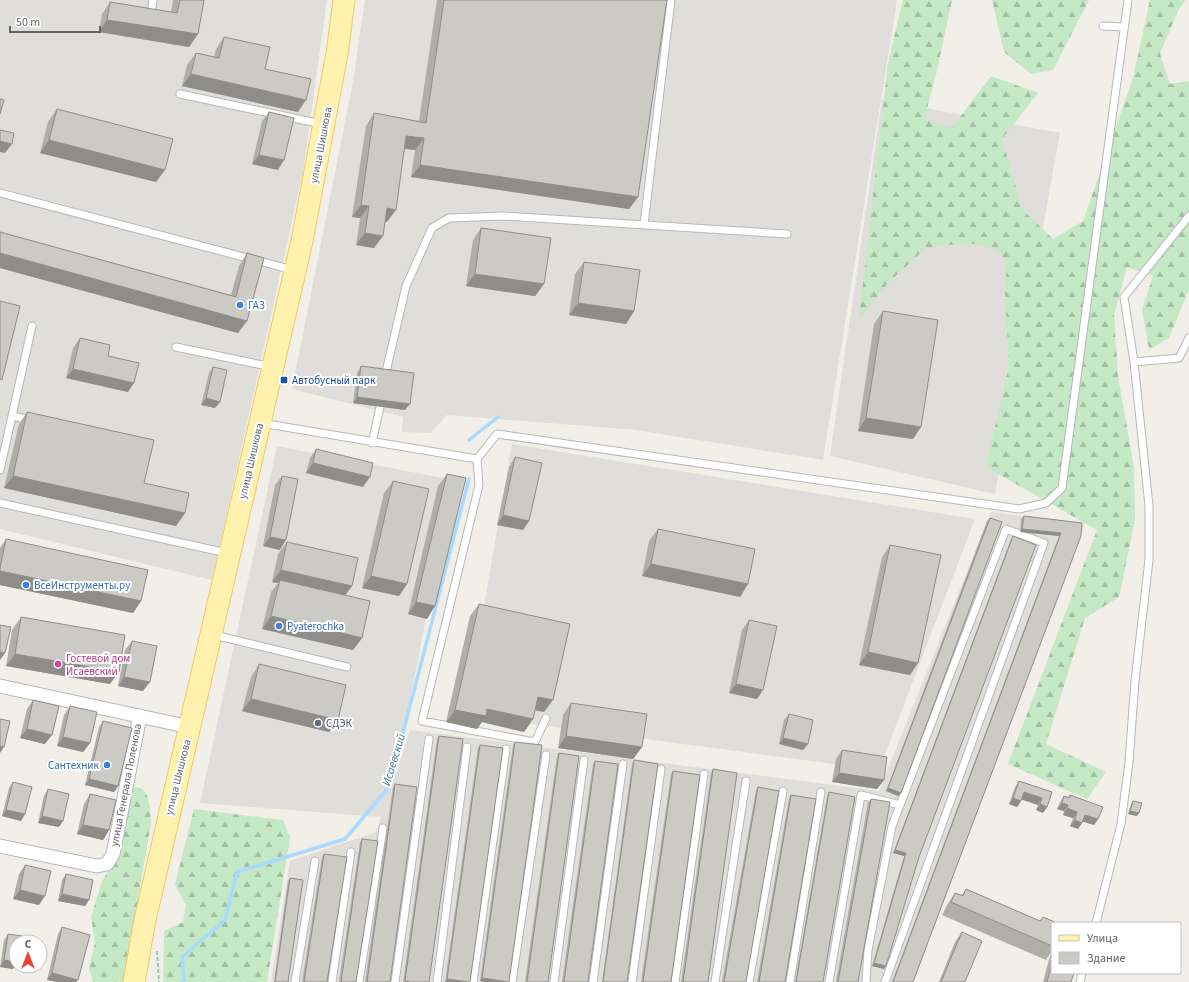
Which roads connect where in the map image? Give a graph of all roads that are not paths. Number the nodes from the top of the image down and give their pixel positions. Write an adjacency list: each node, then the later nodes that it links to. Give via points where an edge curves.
1 (344, 0): 7 (main road, улица Шишкова)
2 (671, 0): 10 (lane)
3 (1128, 0): 5 (lane)
4 (1103, 26): 5 (lane)
5 (1124, 27): 24 (lane, via 1062,488 1046,503 1019,508 497,434)
6 (180, 94): 7 (lane)
7 (324, 124): 12 (main road, улица Шишкова)
8 (0, 193): 12 (lane)
9 (1189, 216): 16 (lane, via 1124,297)
10 (644, 224): 11 (lane); 18 (lane, via 504,216 449,218 432,228 406,286)
11 (787, 234)
12 (295, 271): 17 (main road, улица Шишкова)
13 (32, 326): 20 (lane)
14 (1189, 338): 16 (lane, via 1179,358)
15 (176, 346): 17 (lane)
16 (1134, 362): 51 (lane, via 1149,506 1149,560 1121,824)
17 (272, 367): 22 (main road, улица Шишкова)
18 (385, 376)
19 (380, 407): 23 (lane)
20 (12, 416): 21 (lane); 25 (lane)
21 (41, 422)
22 (259, 423): 23 (lane); 27 (main road, улица Шишкова)
23 (372, 443): 24 (lane)
24 (477, 459): 32 (lane, via 478,485 422,721 535,742)
25 (0, 470)
26 (0, 503): 27 (lane)
27 (230, 554): 28 (main road, улица Шишкова)
28 (212, 634): 29 (lane); 33 (main road, улица Шишкова)
29 (347, 667)
30 (0, 686): 31 (street)
31 (140, 716): 33 (street); 47 (street, улица Генерала Поленова, via 113,854 107,864 97,866)
32 (546, 718)
33 (190, 727): 50 (main road, улица Шишкова)
34 (429, 740): 57 (lane)
35 (467, 747): 58 (lane)
36 (506, 749): 59 (lane)
37 (546, 755): 60 (lane)
38 (584, 760): 61 (lane)
39 (623, 764): 62 (lane)
40 (661, 769): 63 (lane)
41 (704, 774): 64 (lane)
42 (746, 781): 65 (lane)
43 (783, 791): 66 (lane)
44 (821, 792): 67 (lane)
45 (900, 805): 68 (lane, via 861,795); 69 (lane, via 892,826 868,950); 70 (lane, via 1006,529 1044,543)
46 (383, 828): 56 (lane)
47 (0, 846)
48 (351, 852): 55 (lane)
49 (315, 860): 54 (lane)
50 (145, 920): 52 (main road, улица Шишкова); 53 (main road, улица Шишкова)
51 (1096, 922)
52 (134, 982)
53 (147, 982)
54 (295, 982)
55 (332, 982)
56 (359, 982)
57 (395, 982)
58 (436, 982)
59 (473, 982)
60 (512, 982)
61 (554, 982)
62 (593, 982)
63 (632, 982)
64 (675, 982)
65 (715, 982)
66 (749, 982)
67 (790, 982)
68 (829, 982)
69 (866, 982)
70 (885, 982)

